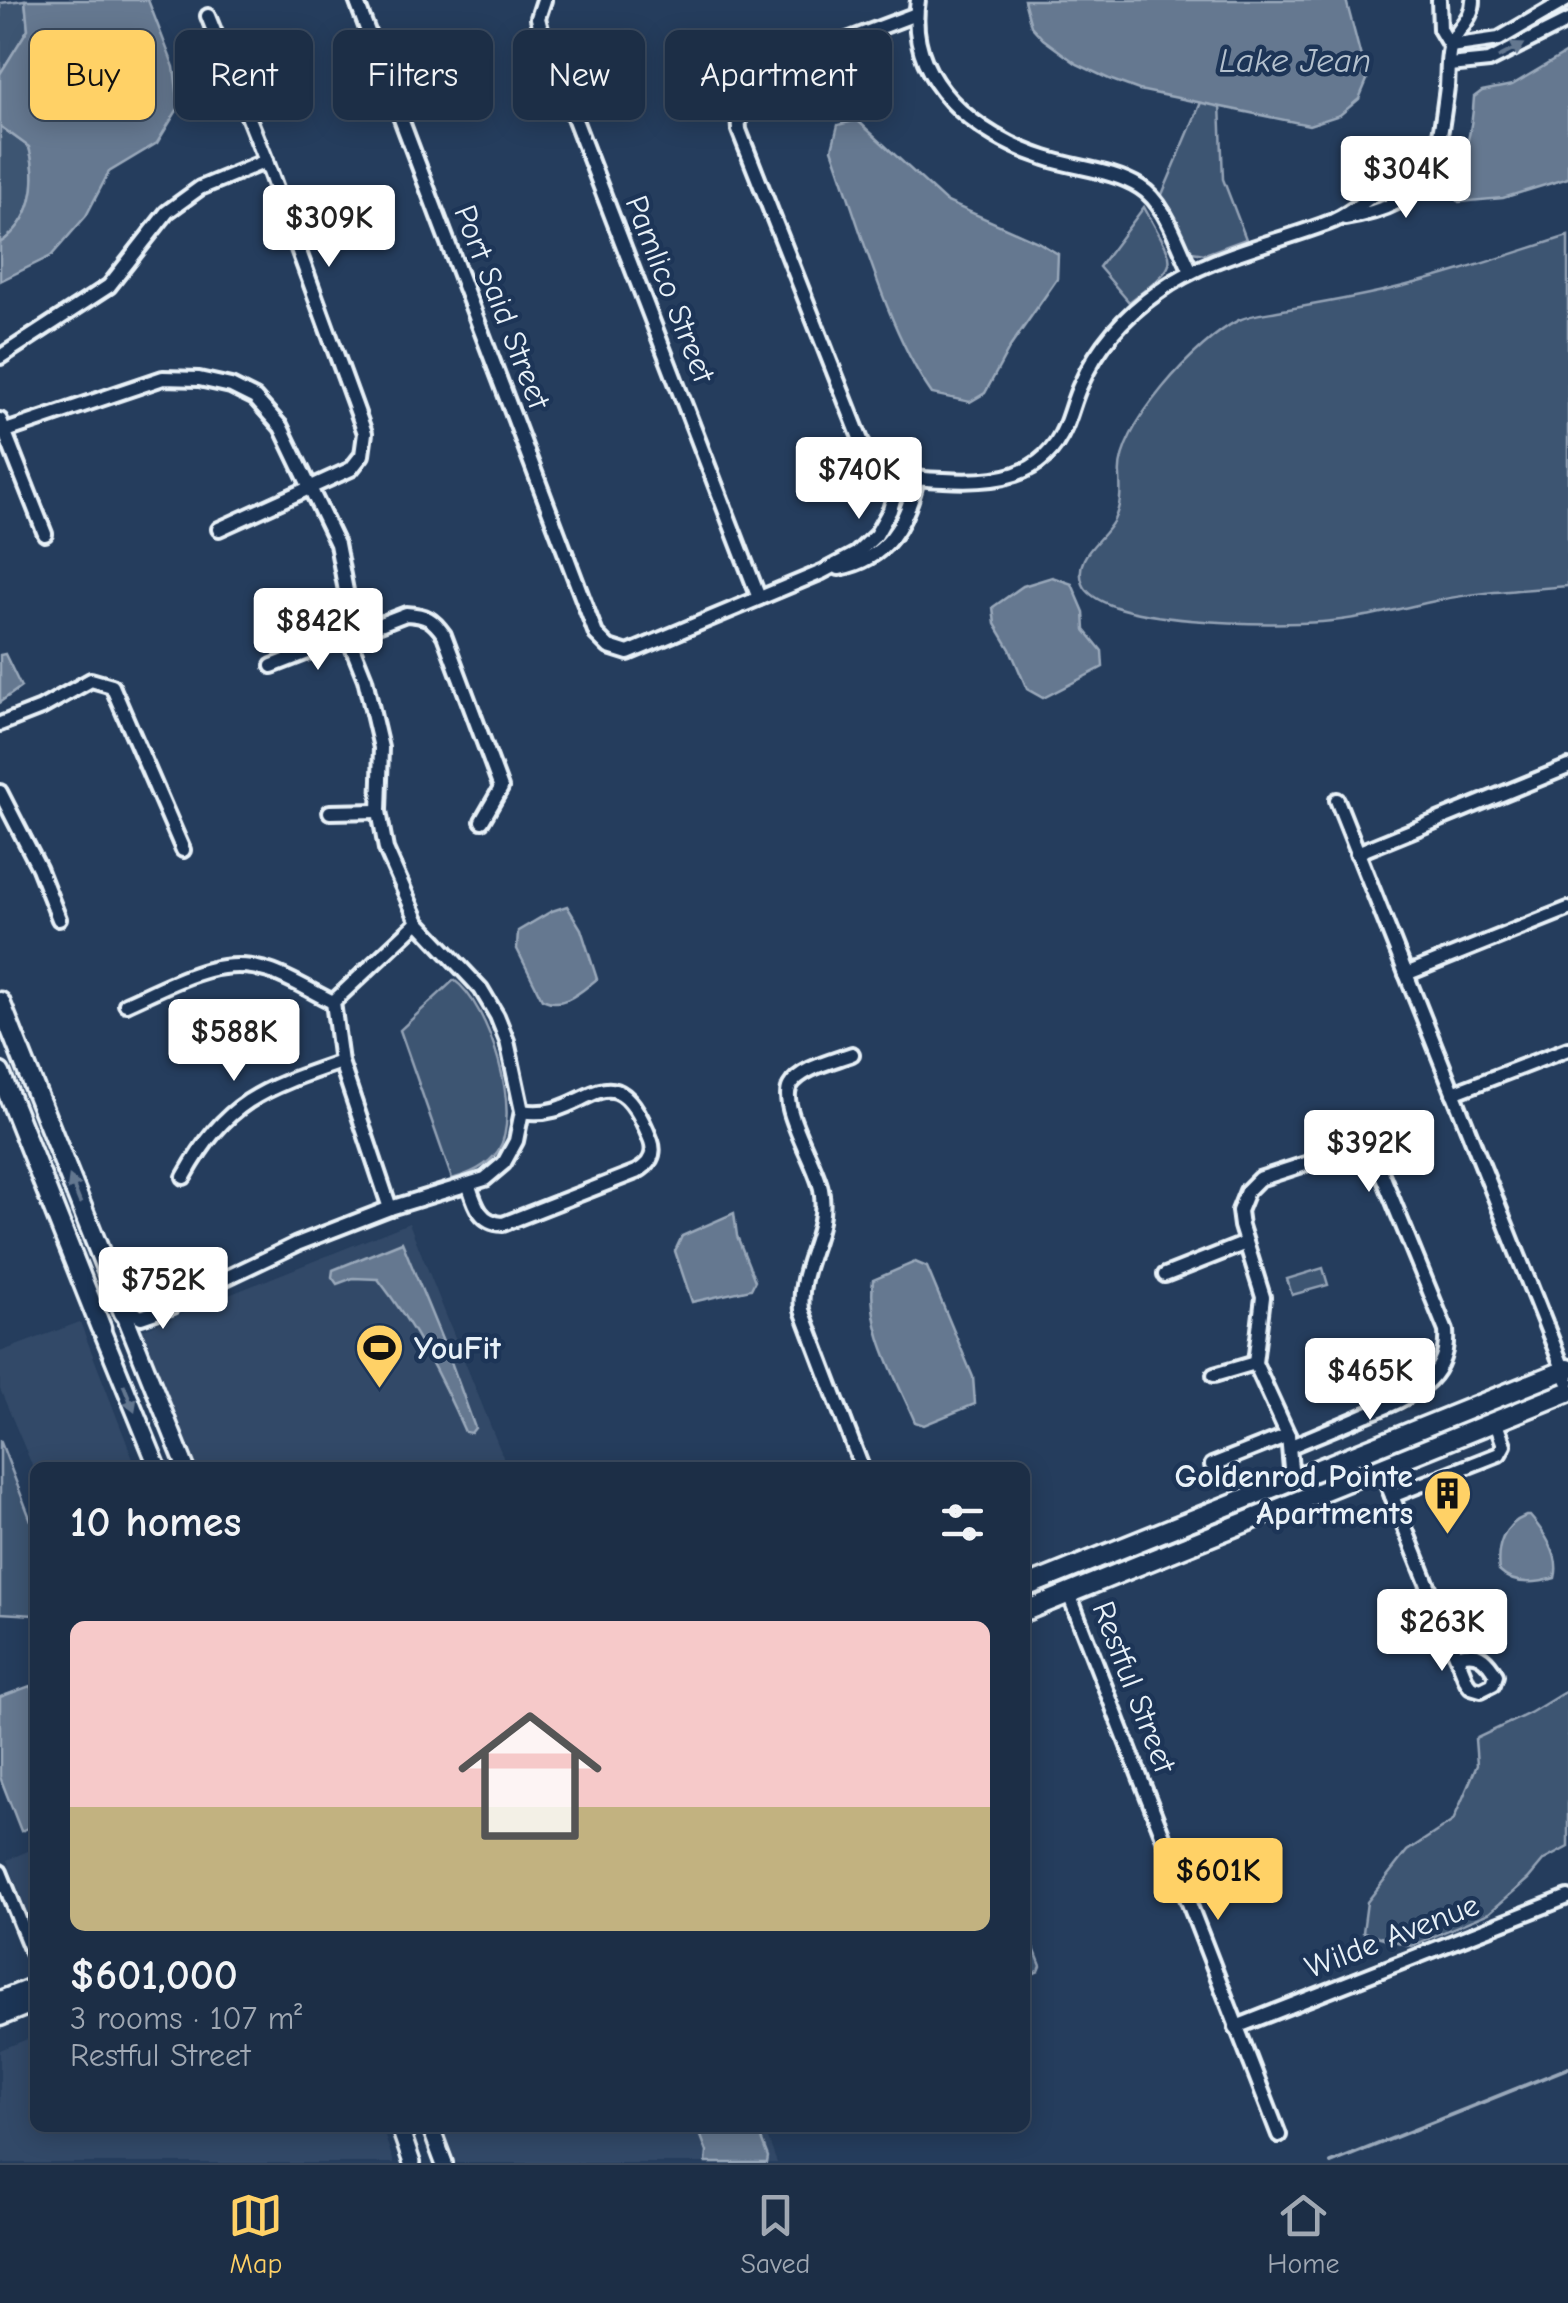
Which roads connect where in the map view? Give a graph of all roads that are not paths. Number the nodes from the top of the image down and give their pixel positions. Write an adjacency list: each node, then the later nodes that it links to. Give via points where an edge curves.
1 (356, 0): 21 (street, Port Said Street, via 596,634 609,648 628,653)
2 (544, 0): 21 (street, Pamlico Street, via 542,34)
3 (1439, 0): 9 (street, via 1440,29)
4 (1473, 0): 9 (street)
5 (1566, 0): 9 (street, via 1499,40)
6 (917, 7): 12 (street, via 931,72 970,122 1042,157 1142,188); 15 (street, via 765,71 750,82 737,109 864,448)
7 (208, 16): 11 (street)
8 (1568, 21): 10 (street, one-way to 8, via 1489,62)
9 (1450, 46): 10 (street)
10 (1449, 64): 12 (street, via 1436,158 1333,220)
11 (266, 161): 13 (street, via 200,188 167,212 110,286); 17 (street, via 366,432 352,469)
12 (1191, 271): 16 (street, via 1128,314 1081,382 1064,430 1031,469 984,482)
13 (0, 357)
14 (2, 428): 17 (street, via 164,378 199,379 255,398 280,426); 19 (street)
15 (900, 476): 16 (street); 20 (street, via 876,536)
16 (917, 479): 20 (street, via 898,533 878,554)
17 (311, 490): 18 (street); 22 (street, via 336,544)
18 (219, 528)
19 (45, 534)
20 (822, 572): 21 (street)
21 (759, 598)
22 (349, 639): 23 (street); 28 (street, via 381,748); 30 (street, via 406,614 434,621 502,788)
23 (272, 666)
24 (0, 724): 31 (street, via 91,680 112,686)
25 (1568, 767): 32 (street)
26 (0, 792): 34 (street)
27 (1336, 800): 32 (street)
28 (379, 811): 29 (street); 35 (street, via 386,849)
29 (330, 812)
30 (482, 821)
31 (183, 850)
32 (1358, 853): 36 (street)
33 (1568, 909): 36 (street)
34 (59, 919)
35 (418, 922): 38 (street); 45 (street, via 498,1016)
36 (1406, 974): 44 (street)
37 (0, 1002): 52 (main road, one-way to 37)
38 (333, 1002): 39 (street, via 268,971 225,964); 42 (street)
39 (126, 1004)
40 (1568, 1049): 44 (street)
41 (852, 1054): 62 (street, via 803,1074 787,1100 816,1167 824,1220 800,1288 802,1310)
42 (341, 1062): 46 (street, via 248,1100 204,1141); 48 (street)
43 (0, 1073): 53 (main road)
44 (1453, 1093): 55 (street)
45 (522, 1111): 47 (street, via 504,1163); 47 (street, via 542,1113 618,1090 630,1096 653,1156 636,1172 504,1224 486,1220)
46 (184, 1177)
47 (469, 1186): 48 (street)
48 (390, 1208): 51 (street)
49 (1246, 1243): 50 (street); 54 (street, via 1263,1296); 59 (street, via 1240,1211 1254,1182 1364,1148 1375,1156 1446,1332 1438,1368 1418,1392 1312,1437)
50 (1165, 1275)
51 (180, 1293): 52 (street, via 173,1306 141,1317); 52 (street, via 166,1287 145,1292 132,1297)
52 (127, 1312): 61 (street)
53 (101, 1328): 60 (street, one-way to 60)
54 (1255, 1363): 56 (street); 59 (street)
55 (1567, 1374): 65 (main road)
56 (1214, 1375)
57 (1568, 1392): 58 (main road)
58 (1495, 1421): 64 (main road); 66 (street, via 1504,1445 1499,1454)
59 (1289, 1440): 63 (street); 65 (street)
60 (156, 1462)
61 (184, 1462)
62 (860, 1462)
63 (1212, 1465)
64 (1380, 1468): 66 (street); 68 (main road)
65 (1292, 1480): 67 (main road); 68 (main road, via 1282,1498 1200,1530)
66 (1392, 1496): 72 (street)
67 (1186, 1522): 69 (main road); 70 (main road, via 1157,1546 1078,1577)
68 (1179, 1548): 70 (main road)
69 (1030, 1585)
70 (1069, 1594): 71 (main road); 82 (street, Restful Street)
71 (1030, 1609)
72 (1458, 1656)
73 (0, 1872): 75 (street)
74 (1568, 1897): 82 (street, Wilde Avenue)
75 (30, 1947)
76 (30, 1989): 77 (main road)
77 (0, 2001)
78 (30, 2002): 80 (main road)
79 (30, 2012): 81 (main road)
80 (0, 2016)
81 (0, 2025)
82 (1236, 2027): 85 (street, Restful Street)
83 (401, 2132): 86 (street)
84 (432, 2132): 87 (street)
85 (1279, 2135)
86 (412, 2163)
87 (444, 2163)

